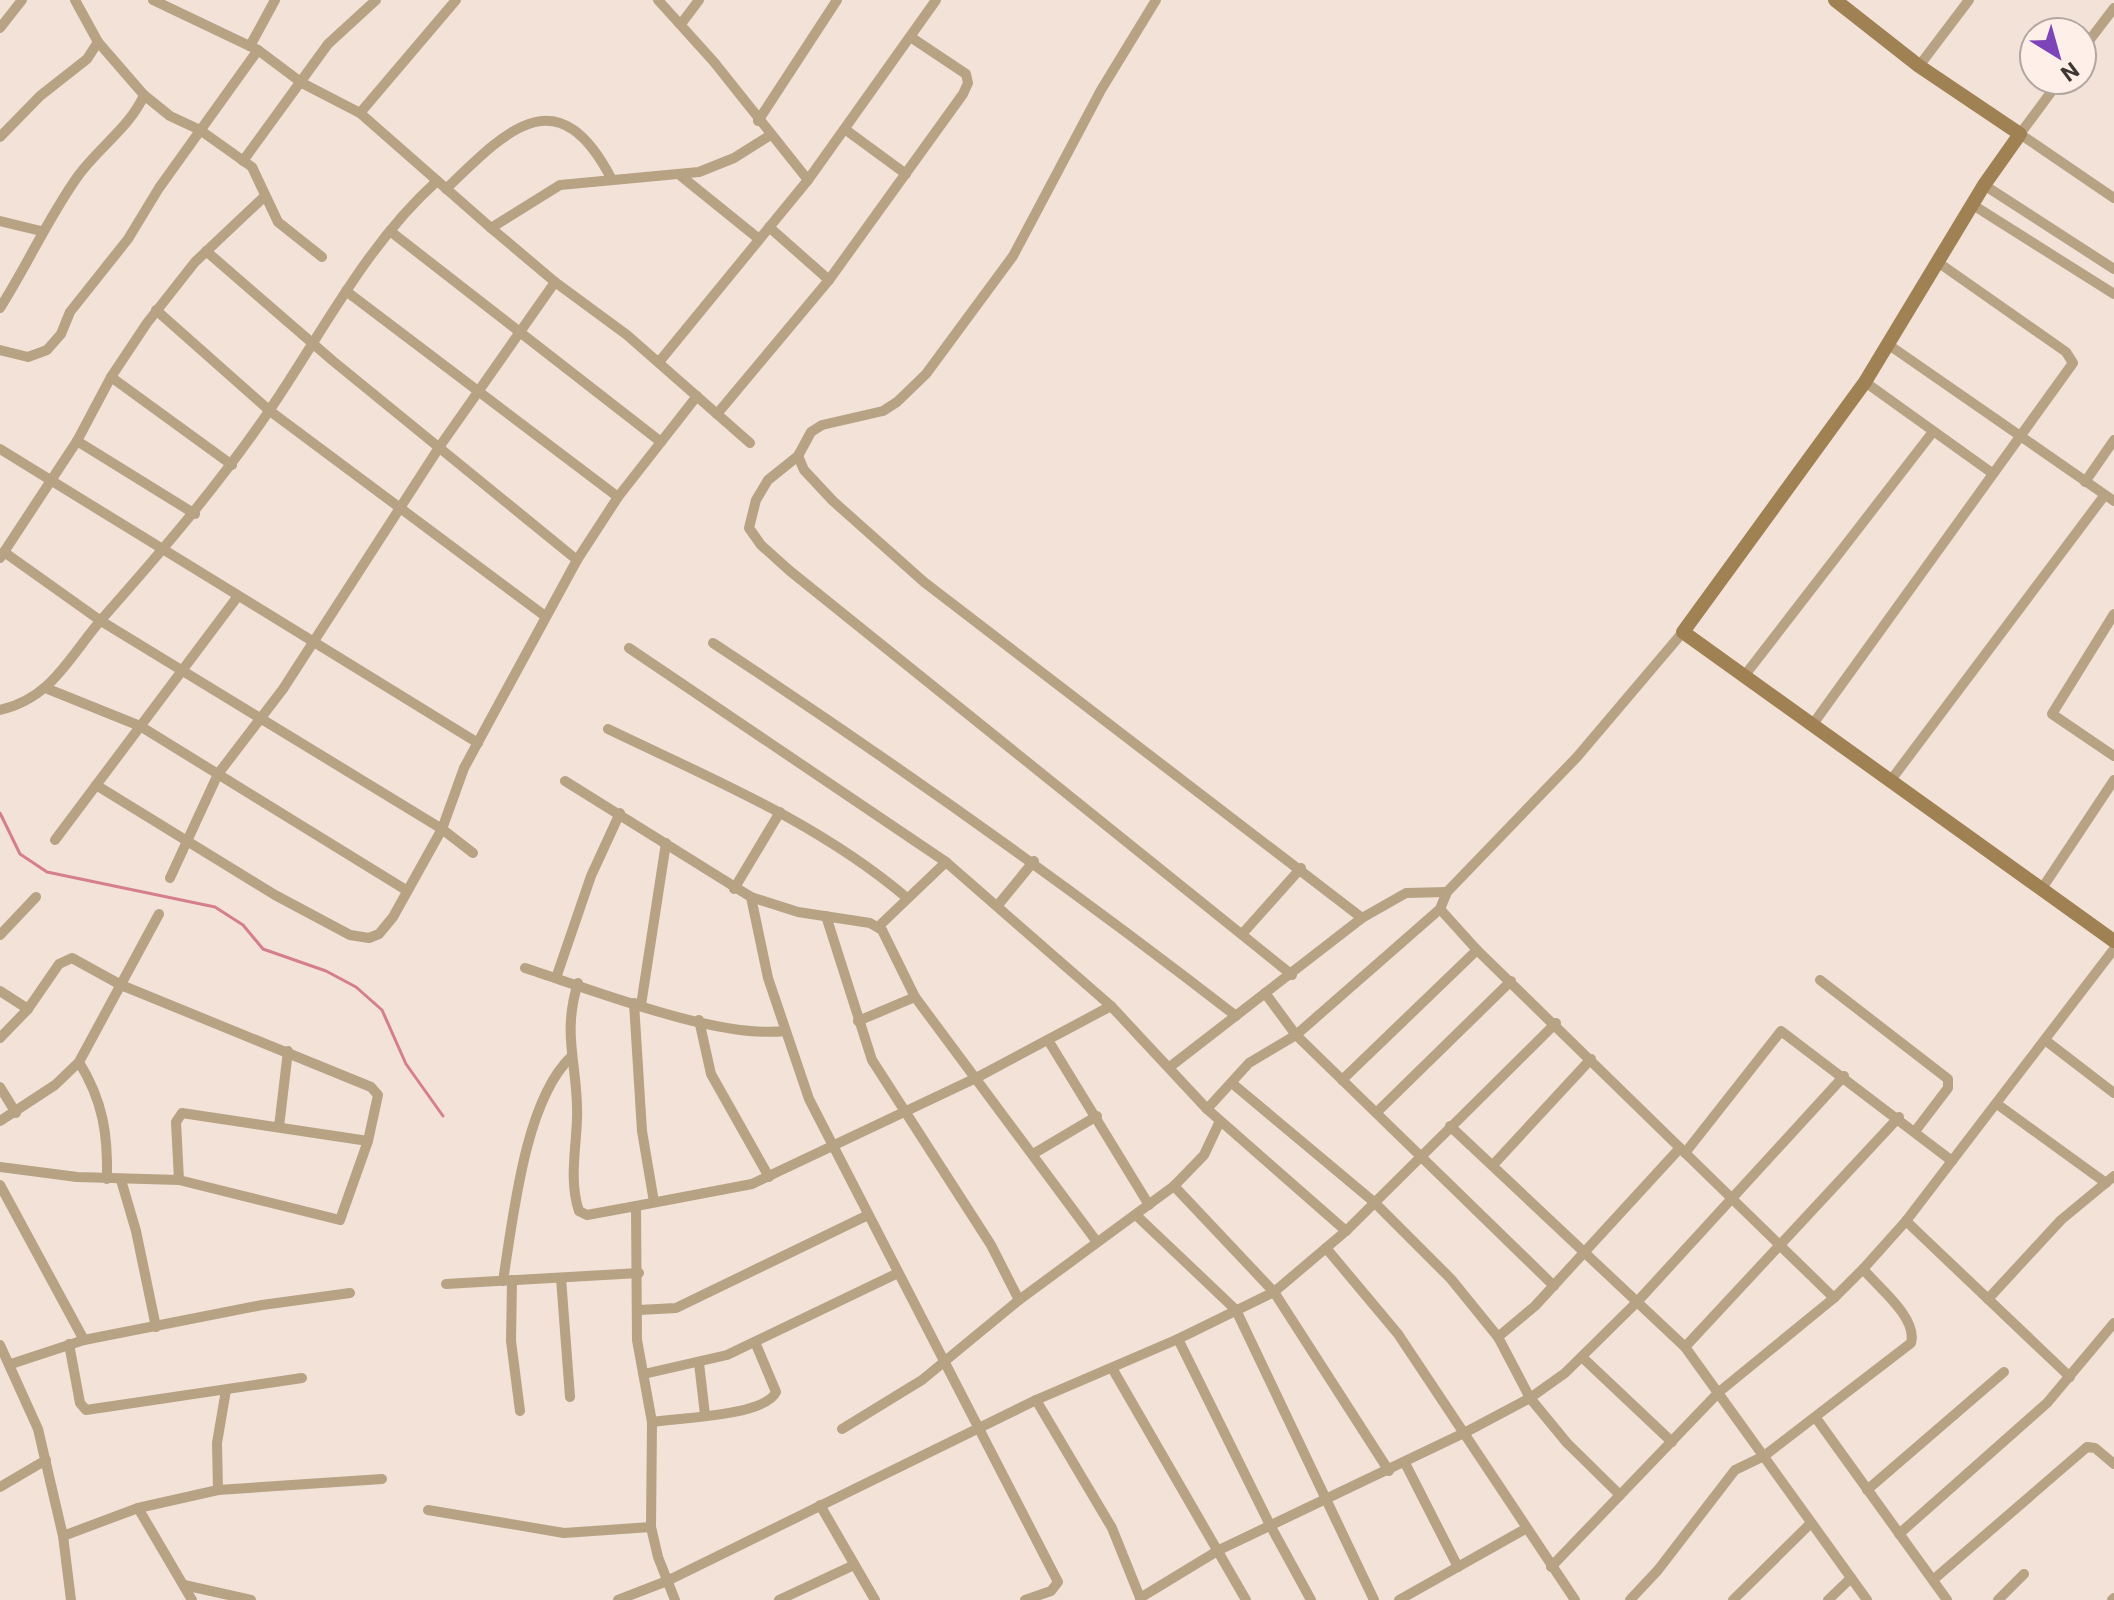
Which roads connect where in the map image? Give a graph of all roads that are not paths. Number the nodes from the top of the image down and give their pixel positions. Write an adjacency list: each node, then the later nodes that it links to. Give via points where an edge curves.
1 (22, 0): 16 (street)
2 (75, 0): 19 (street)
3 (153, 0): 20 (street)
4 (275, 0): 20 (street)
5 (376, 0): 22 (street, via 328,44)
6 (456, 0): 25 (street)
7 (658, 0): 15 (street)
8 (699, 0): 15 (street)
9 (837, 0): 26 (street)
10 (936, 0): 18 (street)
11 (1156, 0): 78 (street, via 1101,90 1013,256 926,374 883,411 811,432)
12 (1835, 0): 21 (street)
13 (1969, 0): 21 (street)
14 (2114, 8): 17 (street)
15 (681, 24): 26 (street)
16 (0, 28)
17 (2098, 29)
18 (912, 38): 28 (street); 33 (street, via 957,65 968,83)
19 (98, 42): 23 (street); 31 (street, via 87,59)
20 (254, 48): 22 (street); 27 (street)
21 (1919, 66): 29 (street)
22 (302, 83): 25 (street); 32 (street)
23 (144, 95): 27 (street, via 170,116); 45 (street, via 136,113 94,154)
24 (2048, 96): 29 (street)
25 (360, 113): 37 (street)
26 (758, 121): 30 (street)
27 (200, 130): 32 (street); 62 (street, via 47,350 28,357)
28 (846, 130): 33 (street); 36 (street)
29 (2020, 134): 38 (street); 39 (street)
30 (769, 136): 34 (street, via 718,166); 36 (street)
31 (0, 137)
32 (243, 161): 40 (street, via 258,175)
33 (906, 174): 52 (street)
34 (681, 176): 35 (street); 47 (street)
35 (612, 180): 37 (street, via 587,139 572,127 548,122 528,124 501,137); 44 (street, via 560,185)
36 (808, 180): 43 (street)
37 (442, 185): 44 (street); 46 (street)
38 (1984, 185): 41 (street); 51 (street)
39 (2112, 193)
40 (265, 196): 48 (street); 49 (street, via 285,230)
41 (1973, 205): 50 (street); 56 (street)
42 (0, 221): 45 (street)
43 (769, 227): 47 (street); 52 (street)
44 (491, 228): 53 (street)
45 (41, 231): 55 (street)
46 (390, 231): 54 (street); 59 (street)
47 (759, 239): 63 (street)
48 (206, 251): 58 (street); 60 (street)
49 (322, 257)
50 (1939, 263): 61 (street); 71 (street, via 2072,359 2071,368)
51 (2114, 269)
52 (829, 280): 69 (street)
53 (555, 282): 59 (street); 63 (street)
54 (346, 291): 60 (street); 66 (street)
55 (5, 292): 57 (street)
56 (2114, 294)
57 (0, 308)
58 (156, 310): 64 (street); 68 (street)
59 (521, 331): 66 (street); 74 (street)
60 (314, 344): 68 (street); 76 (street)
61 (1889, 345): 65 (street); 71 (street)
62 (0, 350)
63 (659, 362): 67 (street)
64 (111, 377): 73 (street); 79 (street)
65 (1865, 382): 70 (street); 94 (street)
66 (480, 390): 76 (street); 83 (street)
67 (697, 396): 69 (street); 74 (street)
68 (270, 411): 79 (street); 85 (street)
69 (717, 414): 75 (street)
70 (1932, 433): 80 (street); 99 (street)
71 (2017, 437): 80 (street); 82 (street)
72 (2114, 440): 82 (street)
73 (77, 441): 81 (street); 86 (street)
74 (661, 442): 83 (street)
75 (750, 443)
76 (440, 446): 85 (street); 89 (street)
77 (0, 449): 81 (street)
78 (798, 456): 122 (street, via 833,501 924,582); 137 (street, via 768,480 756,500 749,528 761,545)
79 (232, 465): 86 (street)
80 (1992, 473): 103 (street)
81 (52, 479): 87 (street); 88 (street)
82 (2085, 482): 84 (street)
83 (618, 497): 89 (street)
84 (2109, 498): 109 (street)
85 (399, 508): 92 (street); 96 (street)
86 (195, 514): 87 (street)
87 (165, 550): 90 (street); 93 (street)
88 (2, 555): 93 (street)
89 (577, 560): 92 (street)
90 (238, 596): 96 (street); 98 (street)
91 (2114, 614): 107 (street, via 2052,710 2054,717)
92 (545, 616): 106 (street)
93 (101, 621): 98 (street); 100 (street)
94 (1683, 632): 99 (street); 127 (street, via 1577,757)
95 (713, 643): 120 (street)
96 (314, 644): 102 (street); 106 (street)
97 (629, 648): 121 (street)
98 (180, 668): 102 (street); 104 (street)
99 (1745, 675): 103 (street)
100 (48, 689): 101 (street); 104 (street)
101 (0, 710)
102 (261, 717): 108 (street); 115 (street)
103 (1813, 724): 109 (street)
104 (140, 726): 108 (street); 112 (street)
105 (608, 729): 113 (street)
106 (478, 743): 115 (street)
107 (2114, 756)
108 (218, 774): 116 (street); 125 (street)
109 (1891, 780): 126 (street)
110 (2114, 780): 126 (street)
111 (565, 781): 114 (street)
112 (96, 785): 116 (street); 117 (street)
113 (780, 812): 124 (street); 130 (street, via 855,856)
114 (620, 813): 118 (street); 144 (street, via 591,876)
115 (442, 829): 119 (street); 125 (street)
116 (188, 839): 123 (street); 125 (street, via 275,895 360,938 386,927)
117 (55, 840)
118 (666, 843): 124 (street); 152 (street)
119 (473, 853)
120 (1034, 861): 131 (street); 155 (street)
121 (946, 862): 130 (street); 131 (street)
122 (1301, 868): 135 (street); 137 (street)
123 (170, 878)
124 (734, 889): 129 (street)
125 (406, 890)
126 (2041, 890): 139 (street)
127 (1447, 892): 132 (street); 135 (street, via 1406,893)
128 (36, 897): 138 (street)
129 (751, 897): 134 (street); 159 (street)
130 (907, 898): 136 (street)
131 (998, 905): 153 (street)
132 (1440, 909): 141 (street); 160 (street)
133 (159, 914): 148 (street)
134 (826, 916): 136 (street); 157 (street)
135 (1362, 918): 143 (street)
136 (878, 927): 151 (street)
137 (1243, 933): 143 (street)
138 (0, 935)
139 (2114, 941)
140 (2114, 949): 163 (street)
141 (1477, 950): 146 (street); 171 (street)
142 (525, 968): 144 (street)
143 (1292, 975): 150 (street)
144 (556, 978): 147 (street)
145 (1820, 980): 186 (street, via 1948,1079 1948,1088)
146 (1511, 981): 158 (street); 177 (street)
147 (578, 983): 152 (street); 165 (street, via 569,1018)
148 (121, 985): 154 (street, via 68,957); 164 (street); 167 (street)
149 (0, 991): 154 (street)
150 (1265, 993): 155 (street); 160 (street)
151 (915, 997): 157 (street); 170 (street)
152 (637, 1004): 156 (street); 203 (street, via 642,1131)
153 (1111, 1006): 162 (street); 168 (street)
154 (28, 1009): 161 (street)
155 (1236, 1016): 168 (street)
156 (699, 1020): 159 (street, via 749,1032); 195 (street, via 711,1074)
157 (858, 1021): 179 (street, via 872,1060)
158 (1556, 1023): 166 (street); 184 (street)
159 (785, 1031): 188 (street)
160 (1296, 1035): 171 (street); 172 (street, via 1249,1063)
161 (0, 1038)
162 (1048, 1040): 170 (street); 180 (street)
163 (2045, 1040): 174 (street); 175 (street)
164 (288, 1051): 185 (street); 187 (street, via 376,1090)
165 (571, 1057): 206 (street, via 579,1211 587,1215); 219 (street, via 540,1099 515,1204)
166 (1591, 1059): 189 (street); 193 (street)
167 (79, 1062): 178 (street); 196 (street, via 103,1112)
168 (1171, 1066): 176 (street)
169 (1844, 1076): 181 (street); 189 (street, via 1785,1032 1778,1033); 202 (street)
170 (976, 1078): 179 (street); 190 (street)
171 (1342, 1080): 177 (street)
172 (1233, 1084): 176 (street); 204 (street)
173 (0, 1087): 178 (street)
174 (2114, 1093)
175 (1997, 1104): 192 (street); 199 (street)
176 (1207, 1109): 183 (street)
177 (1377, 1112): 191 (street)
178 (16, 1113): 182 (street)
179 (904, 1113): 188 (street); 226 (street, via 991,1245)
180 (1097, 1116): 190 (street); 205 (street)
181 (1899, 1117): 186 (street); 212 (street)
182 (0, 1121)
183 (1220, 1121): 201 (street, via 1204,1155); 210 (street)
184 (1450, 1126): 191 (street); 193 (street)
185 (279, 1127): 187 (street); 198 (street, via 182,1113 176,1122)
186 (1916, 1130): 192 (street)
187 (368, 1141): 198 (street, via 340,1220)
188 (830, 1146): 195 (street); 208 (street)
189 (1683, 1150): 202 (street); 214 (street)
190 (1033, 1154): 211 (street)
191 (1422, 1154): 204 (street); 221 (street)
192 (1952, 1161): 209 (street)
193 (1493, 1165): 214 (street)
194 (0, 1167): 196 (street)
195 (769, 1177): 203 (street, via 713,1194)
196 (107, 1179): 197 (street)
197 (121, 1180): 198 (street); 231 (street)
198 (179, 1180)
199 (2110, 1180): 225 (street, via 2061,1220)
200 (0, 1185): 234 (street)
201 (1174, 1186): 205 (street); 222 (street)
202 (1731, 1196): 212 (street); 227 (street)
203 (654, 1202): 206 (street)
204 (1374, 1202): 210 (street); 232 (street, via 1451,1279)
205 (1149, 1205): 207 (street)
206 (636, 1206): 216 (street)
207 (1136, 1215): 211 (street); 229 (street)
208 (866, 1216): 217 (street); 228 (street, via 676,1308)
209 (1906, 1221): 215 (street); 225 (street)
210 (1346, 1231): 213 (street)
211 (1097, 1242): 226 (street)
212 (1781, 1245): 224 (street); 238 (street)
213 (1326, 1248): 222 (street); 259 (street, via 1398,1334)
214 (1585, 1251): 221 (street); 227 (street)
215 (1863, 1269): 224 (street); 255 (street, via 1908,1321 1911,1343)
216 (639, 1273): 218 (street); 228 (street)
217 (898, 1273): 235 (street); 241 (street)
218 (561, 1278): 219 (street); 250 (street)
219 (507, 1280): 220 (street); 253 (street)
220 (446, 1284)
221 (1554, 1286): 232 (street)
222 (1274, 1292): 229 (street); 265 (street)
223 (350, 1293): 231 (street)
224 (1834, 1298): 249 (street)
225 (1988, 1299): 246 (street)
226 (1019, 1300): 241 (street)
227 (1637, 1302): 238 (street); 239 (street)
228 (639, 1310): 245 (street, via 637,1340)
229 (1236, 1310): 233 (street); 271 (street)
230 (2114, 1323): 246 (street)
231 (156, 1327): 234 (street)
232 (1498, 1337): 251 (street)
233 (1178, 1339): 243 (street); 276 (street)
234 (84, 1340): 236 (street)
235 (755, 1342): 240 (street); 254 (street, via 774,1397 759,1408)
236 (69, 1344): 242 (street); 248 (street, via 80,1403 86,1410)
237 (1, 1347): 242 (street)
238 (1685, 1347): 249 (street)
239 (1583, 1358): 251 (street); 260 (street)
240 (699, 1363): 245 (street); 254 (street)
241 (942, 1363): 257 (street); 258 (street)
242 (11, 1364): 262 (street)
243 (1112, 1368): 252 (street); 281 (street)
244 (2004, 1372): 269 (street)
245 (644, 1374): 256 (street)
246 (2070, 1377): 279 (street, via 2011,1437)
247 (302, 1378): 248 (street)
248 (226, 1390): 268 (street, via 217,1443)
249 (1719, 1392): 260 (street); 261 (street)
250 (570, 1397)
251 (1530, 1398): 259 (street); 270 (street)
252 (1036, 1400): 257 (street); 291 (street, via 1112,1528)
253 (520, 1411)
254 (705, 1415): 256 (street)
255 (1816, 1418): 261 (street); 269 (street)
256 (652, 1422): 277 (street)
257 (980, 1427): 272 (street); 299 (street, via 1058,1582 1051,1591)
258 (842, 1429)
259 (1466, 1432): 263 (street); 278 (street)
260 (1672, 1442): 270 (street)
261 (1764, 1456): 275 (street); 306 (street, via 1735,1470)
262 (46, 1460): 267 (street); 280 (street)
263 (1405, 1463): 265 (street); 283 (street)
264 (2114, 1464): 287 (street, via 2087,1447)
265 (1389, 1471): 271 (street)
266 (382, 1479): 268 (street)
267 (0, 1487)
268 (218, 1490): 273 (street)
269 (1867, 1490): 279 (street)
270 (1620, 1495): 284 (street)
271 (1328, 1499): 276 (street); 302 (street)
272 (820, 1505): 282 (street); 288 (street)
273 (138, 1508): 280 (street); 289 (street)
274 (428, 1510): 277 (street, via 564,1533)
275 (1811, 1523): 286 (street); 307 (street)
276 (1270, 1525): 281 (street); 301 (street)
277 (651, 1527): 288 (street)
278 (1525, 1529): 283 (street); 284 (street)
279 (1899, 1534): 287 (street)
280 (63, 1536): 292 (street)
281 (1219, 1550): 291 (street); 300 (street)
282 (854, 1565): 297 (street); 298 (street)
283 (1458, 1567): 290 (street)
284 (1551, 1567): 305 (street)
285 (2024, 1574): 311 (street)
286 (1851, 1578): 308 (street); 309 (street)
287 (1933, 1580): 310 (street)
288 (667, 1581): 295 (street); 296 (street)
289 (184, 1585): 293 (street); 294 (street)
290 (1419, 1589): 303 (street); 304 (street)
291 (1141, 1599)
292 (71, 1600)
293 (192, 1600)
294 (251, 1600)
295 (618, 1600)
296 (675, 1600)
297 (779, 1600)
298 (875, 1600)
299 (1025, 1600)
300 (1246, 1600)
301 (1311, 1600)
302 (1374, 1600)
303 (1399, 1600)
304 (1426, 1600)
305 (1575, 1600)
306 (1630, 1600)
307 (1733, 1600)
308 (1828, 1600)
309 (1867, 1600)
310 (1947, 1600)
311 (1998, 1600)

